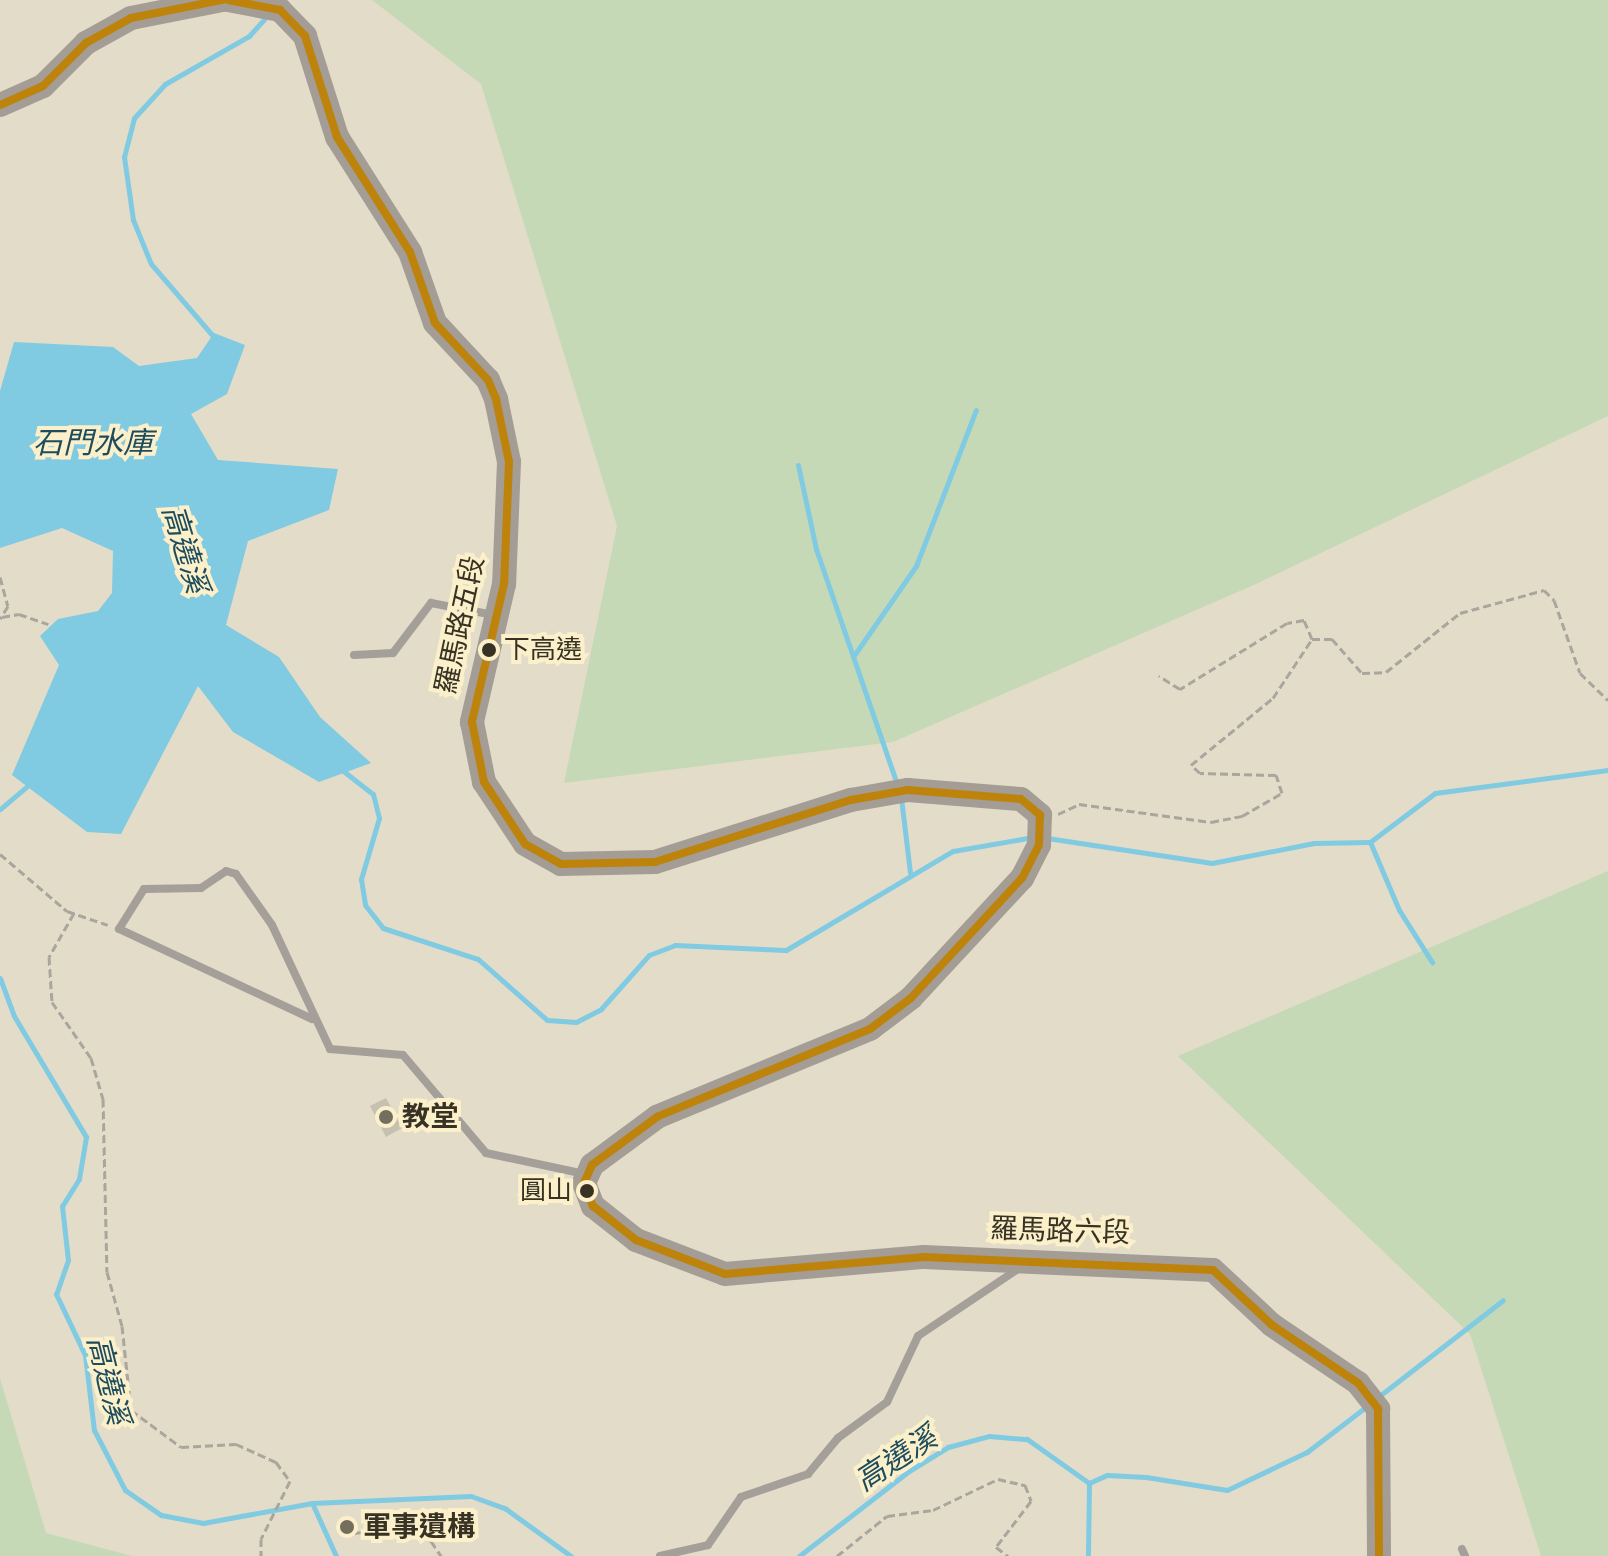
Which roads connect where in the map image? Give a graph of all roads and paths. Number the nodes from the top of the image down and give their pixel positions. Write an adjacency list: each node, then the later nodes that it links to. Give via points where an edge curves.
1 (225, 0): 2 (main road, 羅馬路五段, via 131,18 86,43 43,86); 4 (main road, 羅馬路五段, via 272,7 320,66 337,137 410,252 435,323 488,380 496,399 510,489)
2 (0, 105)
3 (0, 577): 5 (path, via 8,606)
4 (495, 615): 8 (lane, via 431,603 393,653); 11 (main road, 羅馬路五段, via 472,722 484,782 525,844 561,864 655,862 851,800 908,790 1021,799)
5 (1, 618): 6 (path, via 31,616)
6 (48, 624)
7 (1312, 639): 9 (path, via 1311,627 1296,620 1180,689); 10 (path, via 1332,639 1362,673 1386,672 1460,613 1544,590 1580,673); 11 (path, via 1258,714 1191,765 1200,773 1276,775 1282,793 1274,802 1211,822 1079,804)
8 (354, 655)
9 (1159, 676)
10 (1608, 700)
11 (1040, 835): 16 (main road, via 979,929 870,1029 680,1102)
12 (0, 854): 13 (path)
13 (74, 913): 14 (path); 19 (path, via 49,957 52,1002 91,1058 103,1099 107,1272 122,1326 131,1410 181,1447 236,1444 276,1462 290,1481 261,1539)
14 (119, 929): 15 (lane); 15 (lane, via 144,889 201,888 226,871 236,874 272,925)
15 (312, 1019): 16 (lane, via 330,1049 403,1055 497,1160)
16 (586, 1174): 17 (main road, 羅馬路六段, via 589,1199 614,1226 705,1271 764,1274 924,1257)
17 (1033, 1261): 21 (lane, via 918,1336 887,1402 838,1438 808,1474 741,1497 708,1545); 24 (main road, 羅馬路六段, via 1213,1270 1272,1325 1358,1383 1378,1409)
18 (354, 1533): 20 (path, via 405,1527)
19 (261, 1556)
20 (441, 1556)
21 (660, 1556)
22 (837, 1556): 23 (path, via 887,1516 933,1510 998,1479 1025,1485 1031,1501 996,1547)
23 (1008, 1556)
24 (1379, 1556)

